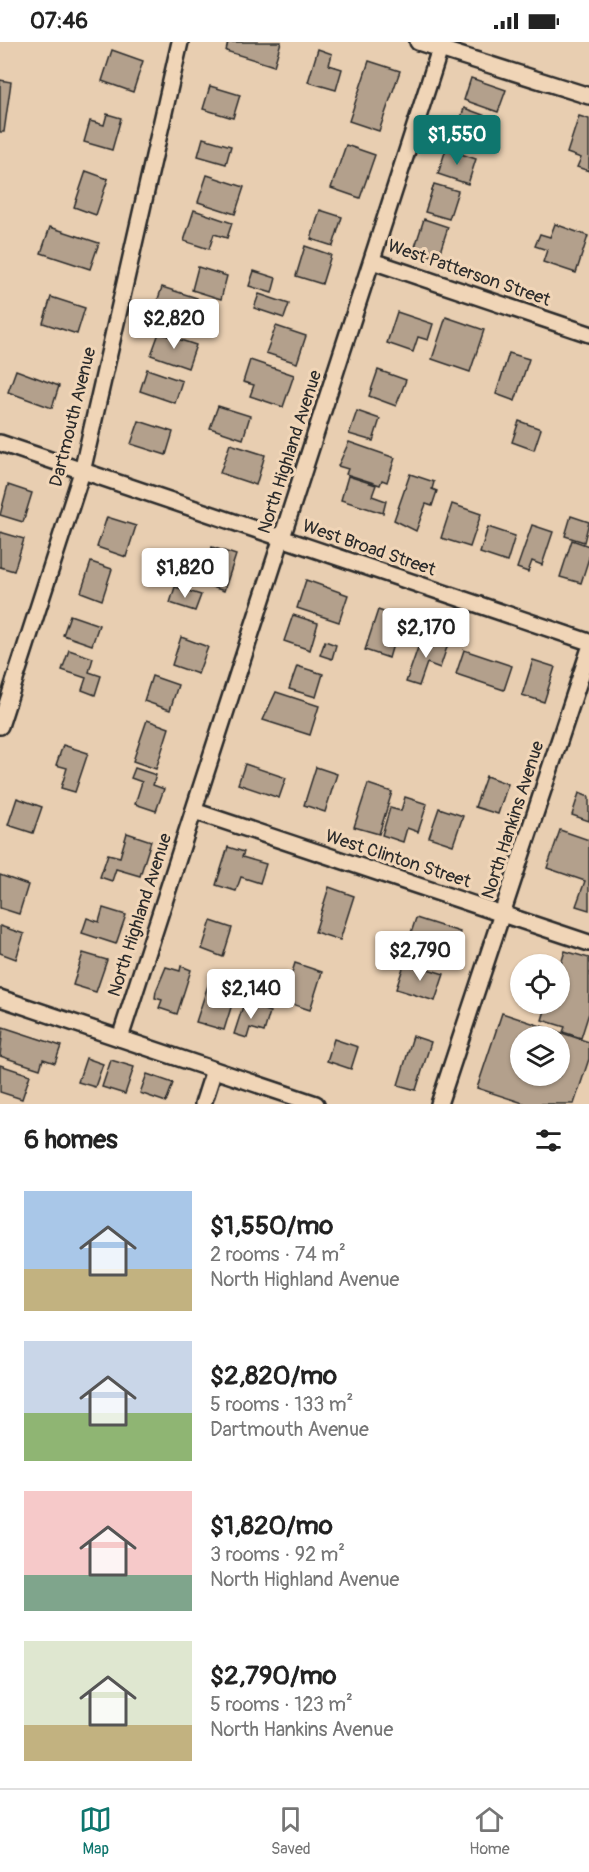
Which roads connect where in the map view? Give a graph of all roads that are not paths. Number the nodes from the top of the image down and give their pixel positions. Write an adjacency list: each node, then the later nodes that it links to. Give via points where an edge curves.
1 (180, 42): 8 (street, Dartmouth Avenue)
2 (418, 42): 3 (street)
3 (440, 49): 4 (street); 5 (street, North Highland Avenue)
4 (589, 96)
5 (372, 261): 6 (street, West Patterson Street); 9 (street, North Highland Avenue)
6 (589, 334)
7 (0, 443): 8 (street, West Broad Street)
8 (82, 472): 9 (street, West Broad Street); 12 (street, Dartmouth Avenue)
9 (283, 539): 10 (street, West Broad Street); 13 (street, North Highland Avenue)
10 (589, 642)
11 (589, 651): 14 (street, North Hankins Avenue)
12 (0, 726)
13 (194, 811): 14 (street, West Clinton Street); 17 (street, North Highland Avenue)
14 (502, 914): 15 (street, West Clinton Street); 21 (street, North Hankins Avenue)
15 (589, 943)
16 (0, 998): 17 (street)
17 (120, 1038): 18 (street)
18 (214, 1070): 19 (street); 20 (street)
19 (203, 1104)
20 (316, 1104)
21 (439, 1104)

